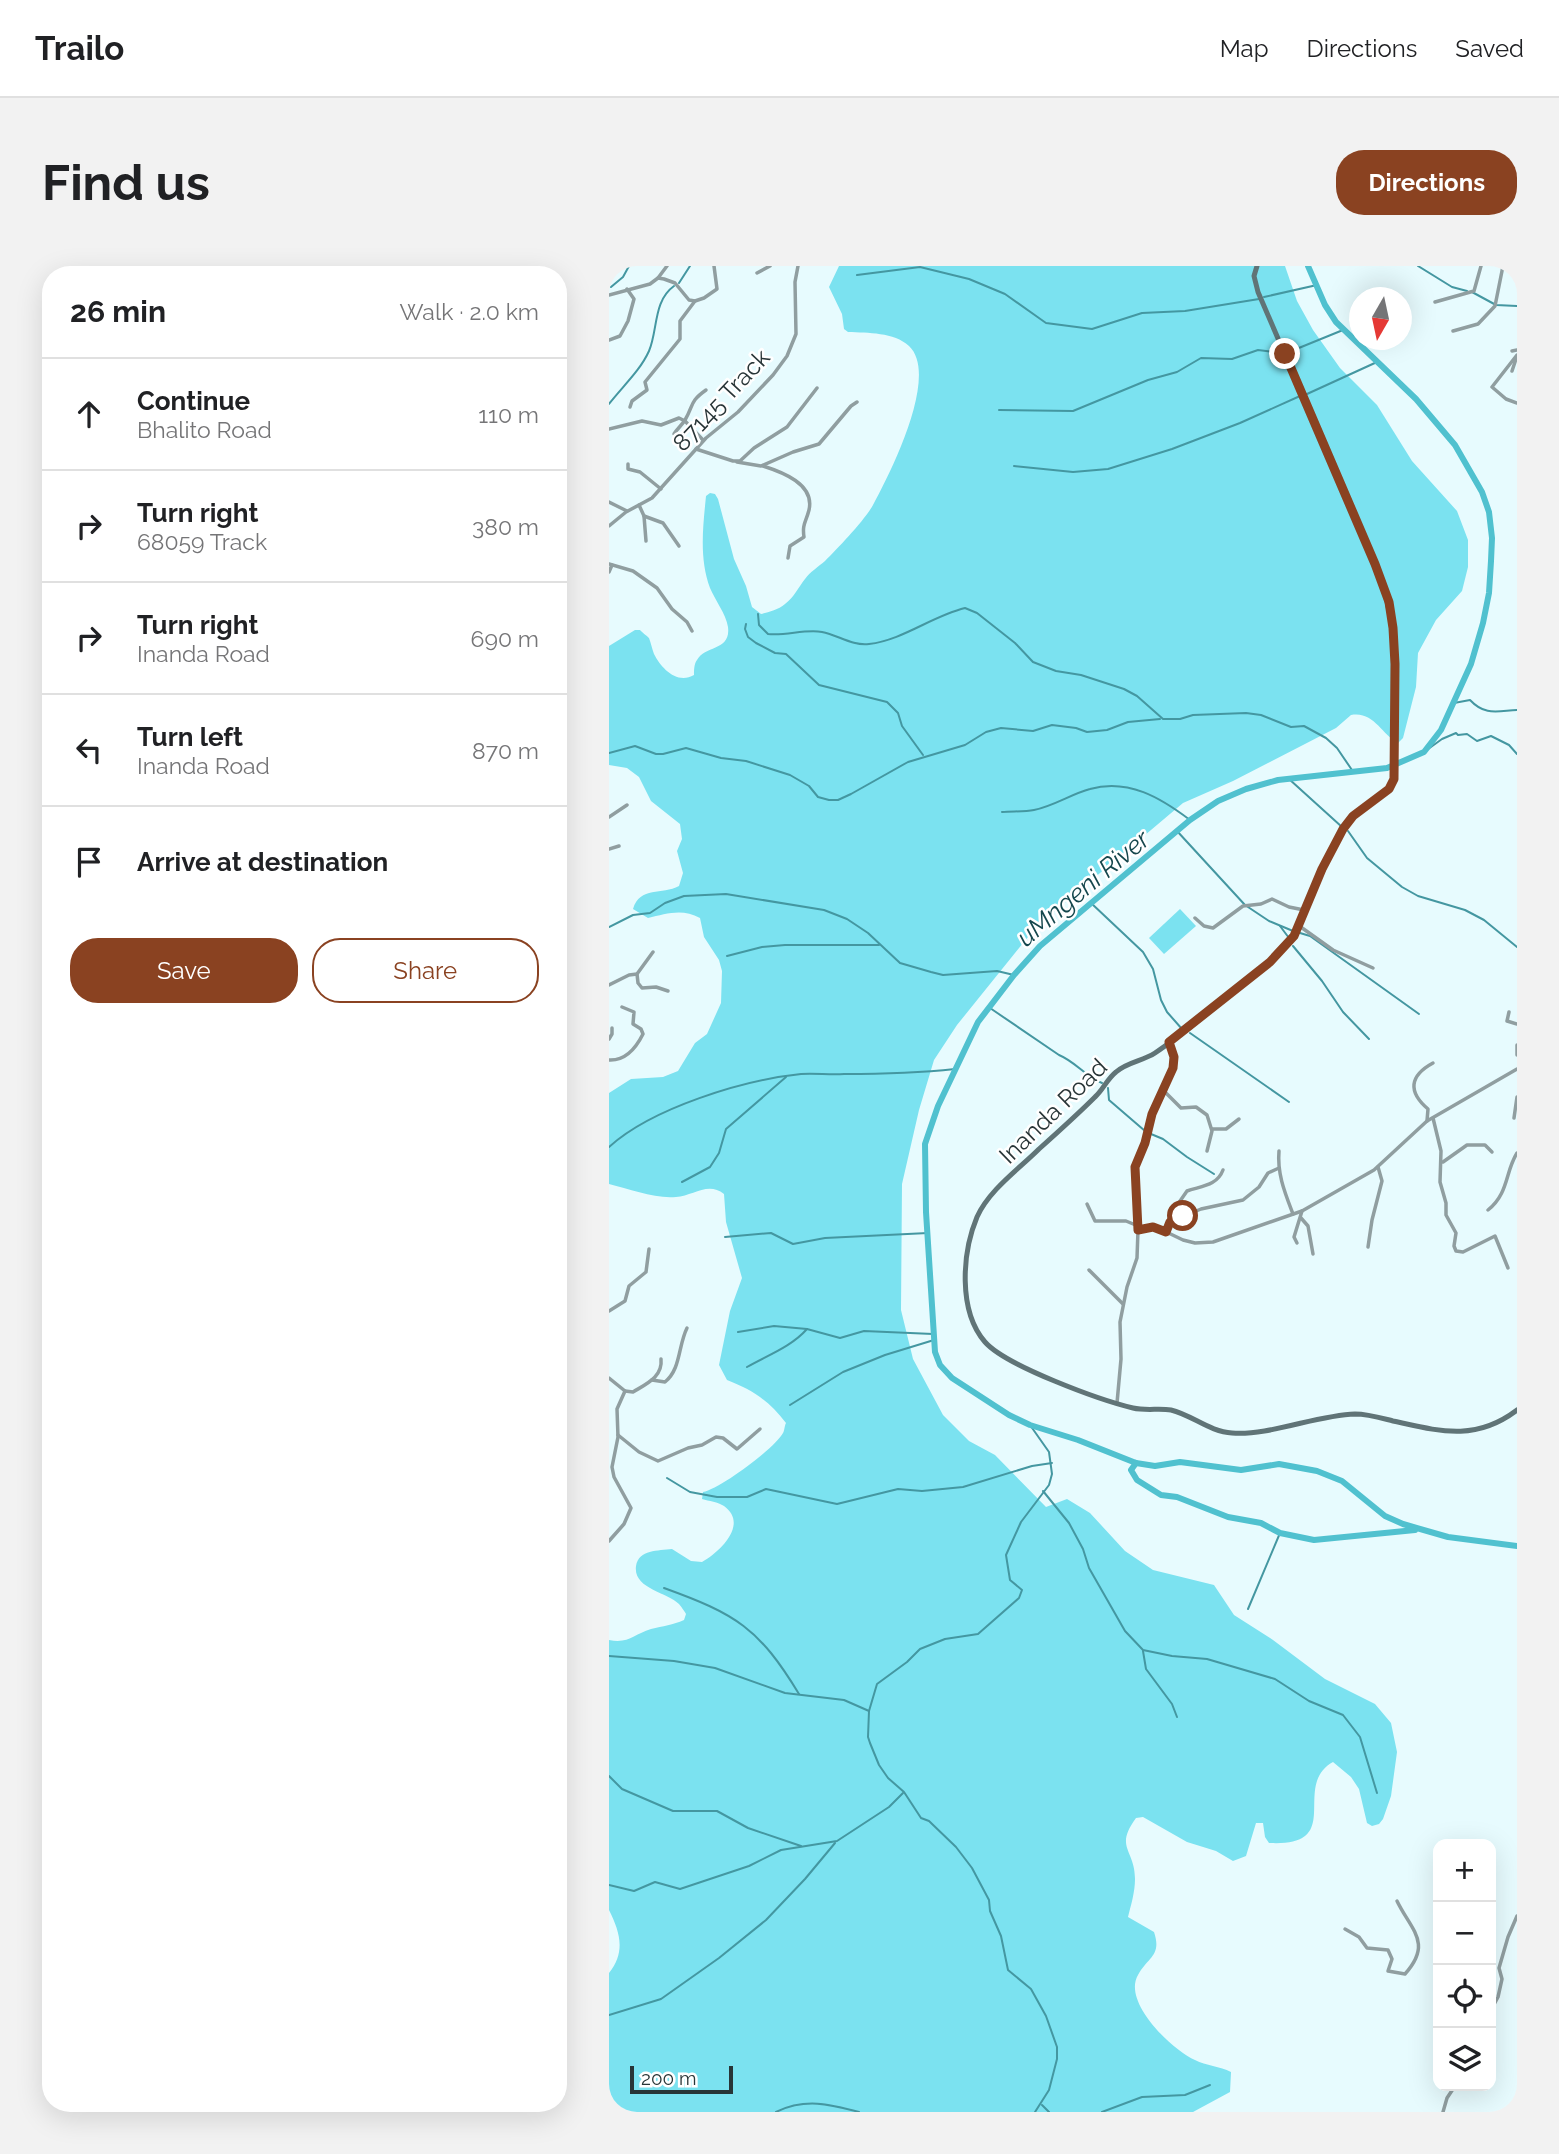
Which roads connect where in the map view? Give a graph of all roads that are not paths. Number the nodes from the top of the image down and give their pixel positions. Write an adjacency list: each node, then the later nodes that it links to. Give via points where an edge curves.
1 (667, 266): 9 (street)
2 (714, 266): 12 (street, via 717,289)
3 (770, 266): 8 (street)
4 (798, 266): 26 (street, 87145 Track, via 797,328 787,355 747,404)
5 (1257, 266): 47 (street, Inanda Road, via 1258,292 1389,602 1394,643 1393,783 1343,829)
6 (1481, 266): 13 (street, via 1474,291)
7 (1503, 266): 14 (street, via 1495,306 1478,324)
8 (757, 273)
9 (658, 278): 10 (street); 12 (street, via 673,281)
10 (627, 289): 11 (street); 15 (street, via 634,299 628,321 619,336)
11 (609, 295)
12 (695, 301): 22 (street, via 680,321 680,339 645,382 647,390)
13 (1435, 302)
14 (1453, 331)
15 (609, 340)
16 (1516, 353): 17 (street); 21 (street, via 1493,389)
17 (1512, 371)
18 (817, 388): 28 (street, via 786,427)
19 (706, 390): 23 (street, via 692,402)
20 (857, 402): 30 (street, via 821,443)
21 (1517, 403)
22 (630, 407)
23 (685, 421): 24 (street, via 675,418 661,425 642,421); 25 (street); 26 (street)
24 (609, 429)
25 (674, 434)
26 (703, 440): 27 (street, 87145 Track)
27 (696, 449): 28 (street); 31 (street, 87145 Track)
28 (737, 462): 30 (street)
29 (628, 464): 31 (street, via 628,469 640,472)
30 (761, 466): 39 (street, via 781,472 804,488 809,498 804,537 790,546)
31 (661, 489): 33 (street, 87145 Track)
32 (609, 502): 34 (street)
33 (639, 505): 34 (street, 87145 Track); 35 (street)
34 (628, 511): 36 (street, 87145 Track)
35 (644, 516): 37 (street); 38 (street, via 663,523)
36 (609, 526)
37 (646, 541)
38 (679, 545)
39 (788, 558)
40 (610, 564): 41 (street); 42 (street, via 633,571 658,588)
41 (609, 572)
42 (692, 631)
43 (627, 805): 44 (street)
44 (609, 817)
45 (619, 846): 46 (street)
46 (609, 849)
47 (1304, 910): 48 (street, via 1272,899 1243,906 1213,928); 49 (street, Inanda Road)
48 (1195, 918)
49 (1299, 925): 51 (street, via 1333,950); 60 (street, Inanda Road, via 1270,962)
50 (653, 952): 52 (street)
51 (1373, 968)
52 (637, 974): 53 (street); 54 (street, via 642,988)
53 (609, 985)
54 (669, 991)
55 (622, 1007): 63 (street, via 634,1012 633,1024 643,1034 624,1057)
56 (1509, 1012): 57 (street, via 1507,1021)
57 (1517, 1024)
58 (612, 1028): 59 (street)
59 (609, 1040)
60 (1169, 1042): 66 (street, via 1174,1062); 102 (street, Inanda Road, via 1118,1070 1095,1098 990,1198 976,1219 965,1275 970,1312 991,1348 1048,1378)
61 (1517, 1045): 62 (street)
62 (1517, 1055)
63 (609, 1060)
64 (1433, 1063): 71 (street, via 1419,1073 1414,1090 1428,1109)
65 (1517, 1069): 68 (street)
66 (1163, 1090): 72 (street, via 1181,1108 1196,1107 1206,1114); 87 (street, via 1135,1167)
67 (1517, 1097): 69 (street)
68 (1433, 1118): 71 (street); 77 (street)
69 (1514, 1118)
70 (1239, 1119): 72 (street, via 1224,1129)
71 (1427, 1121): 78 (street)
72 (1210, 1128): 73 (street)
73 (1207, 1151)
74 (1279, 1151): 79 (street)
75 (1492, 1152): 77 (street, via 1485,1145 1471,1144)
76 (1517, 1153): 82 (street, via 1505,1187)
77 (1442, 1162): 93 (street, via 1440,1182 1446,1216 1456,1233 1456,1251 1495,1236)
78 (1378, 1167): 83 (street); 90 (street, via 1383,1181)
79 (1279, 1168): 84 (street); 86 (street, via 1268,1173 1243,1200 1201,1209)
80 (1223, 1171): 86 (street, via 1213,1184 1187,1191)
81 (1087, 1204): 87 (street, via 1095,1221 1126,1221)
82 (1488, 1210)
83 (1302, 1211): 84 (street); 85 (street)
84 (1293, 1213): 88 (street, via 1213,1242 1195,1242)
85 (1301, 1218): 89 (street, via 1294,1237); 92 (street, via 1309,1228)
86 (1170, 1222): 88 (street)
87 (1138, 1228): 88 (street); 95 (street, via 1137,1258)
88 (1166, 1232)
89 (1297, 1243)
90 (1368, 1247)
91 (649, 1249): 96 (street, via 646,1272 629,1286 625,1300)
92 (1313, 1254)
93 (1508, 1268)
94 (1089, 1270): 95 (street)
95 (1123, 1304): 102 (street)
96 (609, 1311)
97 (687, 1328): 100 (street, via 670,1378)
98 (661, 1359): 100 (street, via 661,1369)
99 (609, 1378): 101 (street)
100 (652, 1380): 101 (street, via 633,1392)
101 (625, 1391): 105 (street, via 617,1409)
102 (1117, 1403): 103 (street, Inanda Road, via 1170,1410 1219,1431 1236,1433 1356,1414 1459,1432 1494,1424)
103 (1517, 1410)
104 (760, 1429): 105 (street, via 737,1449 716,1437 658,1461)
105 (618, 1435): 106 (street, via 613,1474 631,1508 625,1524)
106 (609, 1541)
107 (1397, 1901): 109 (street, via 1414,1927 1420,1947 1405,1974 1388,1971 1392,1959 1388,1950 1367,1948)
108 (1517, 1916): 110 (street, via 1499,1968 1502,1979)
109 (1345, 1929)
110 (1496, 2001)
111 (1452, 2091): 112 (street)
112 (1443, 2112)

